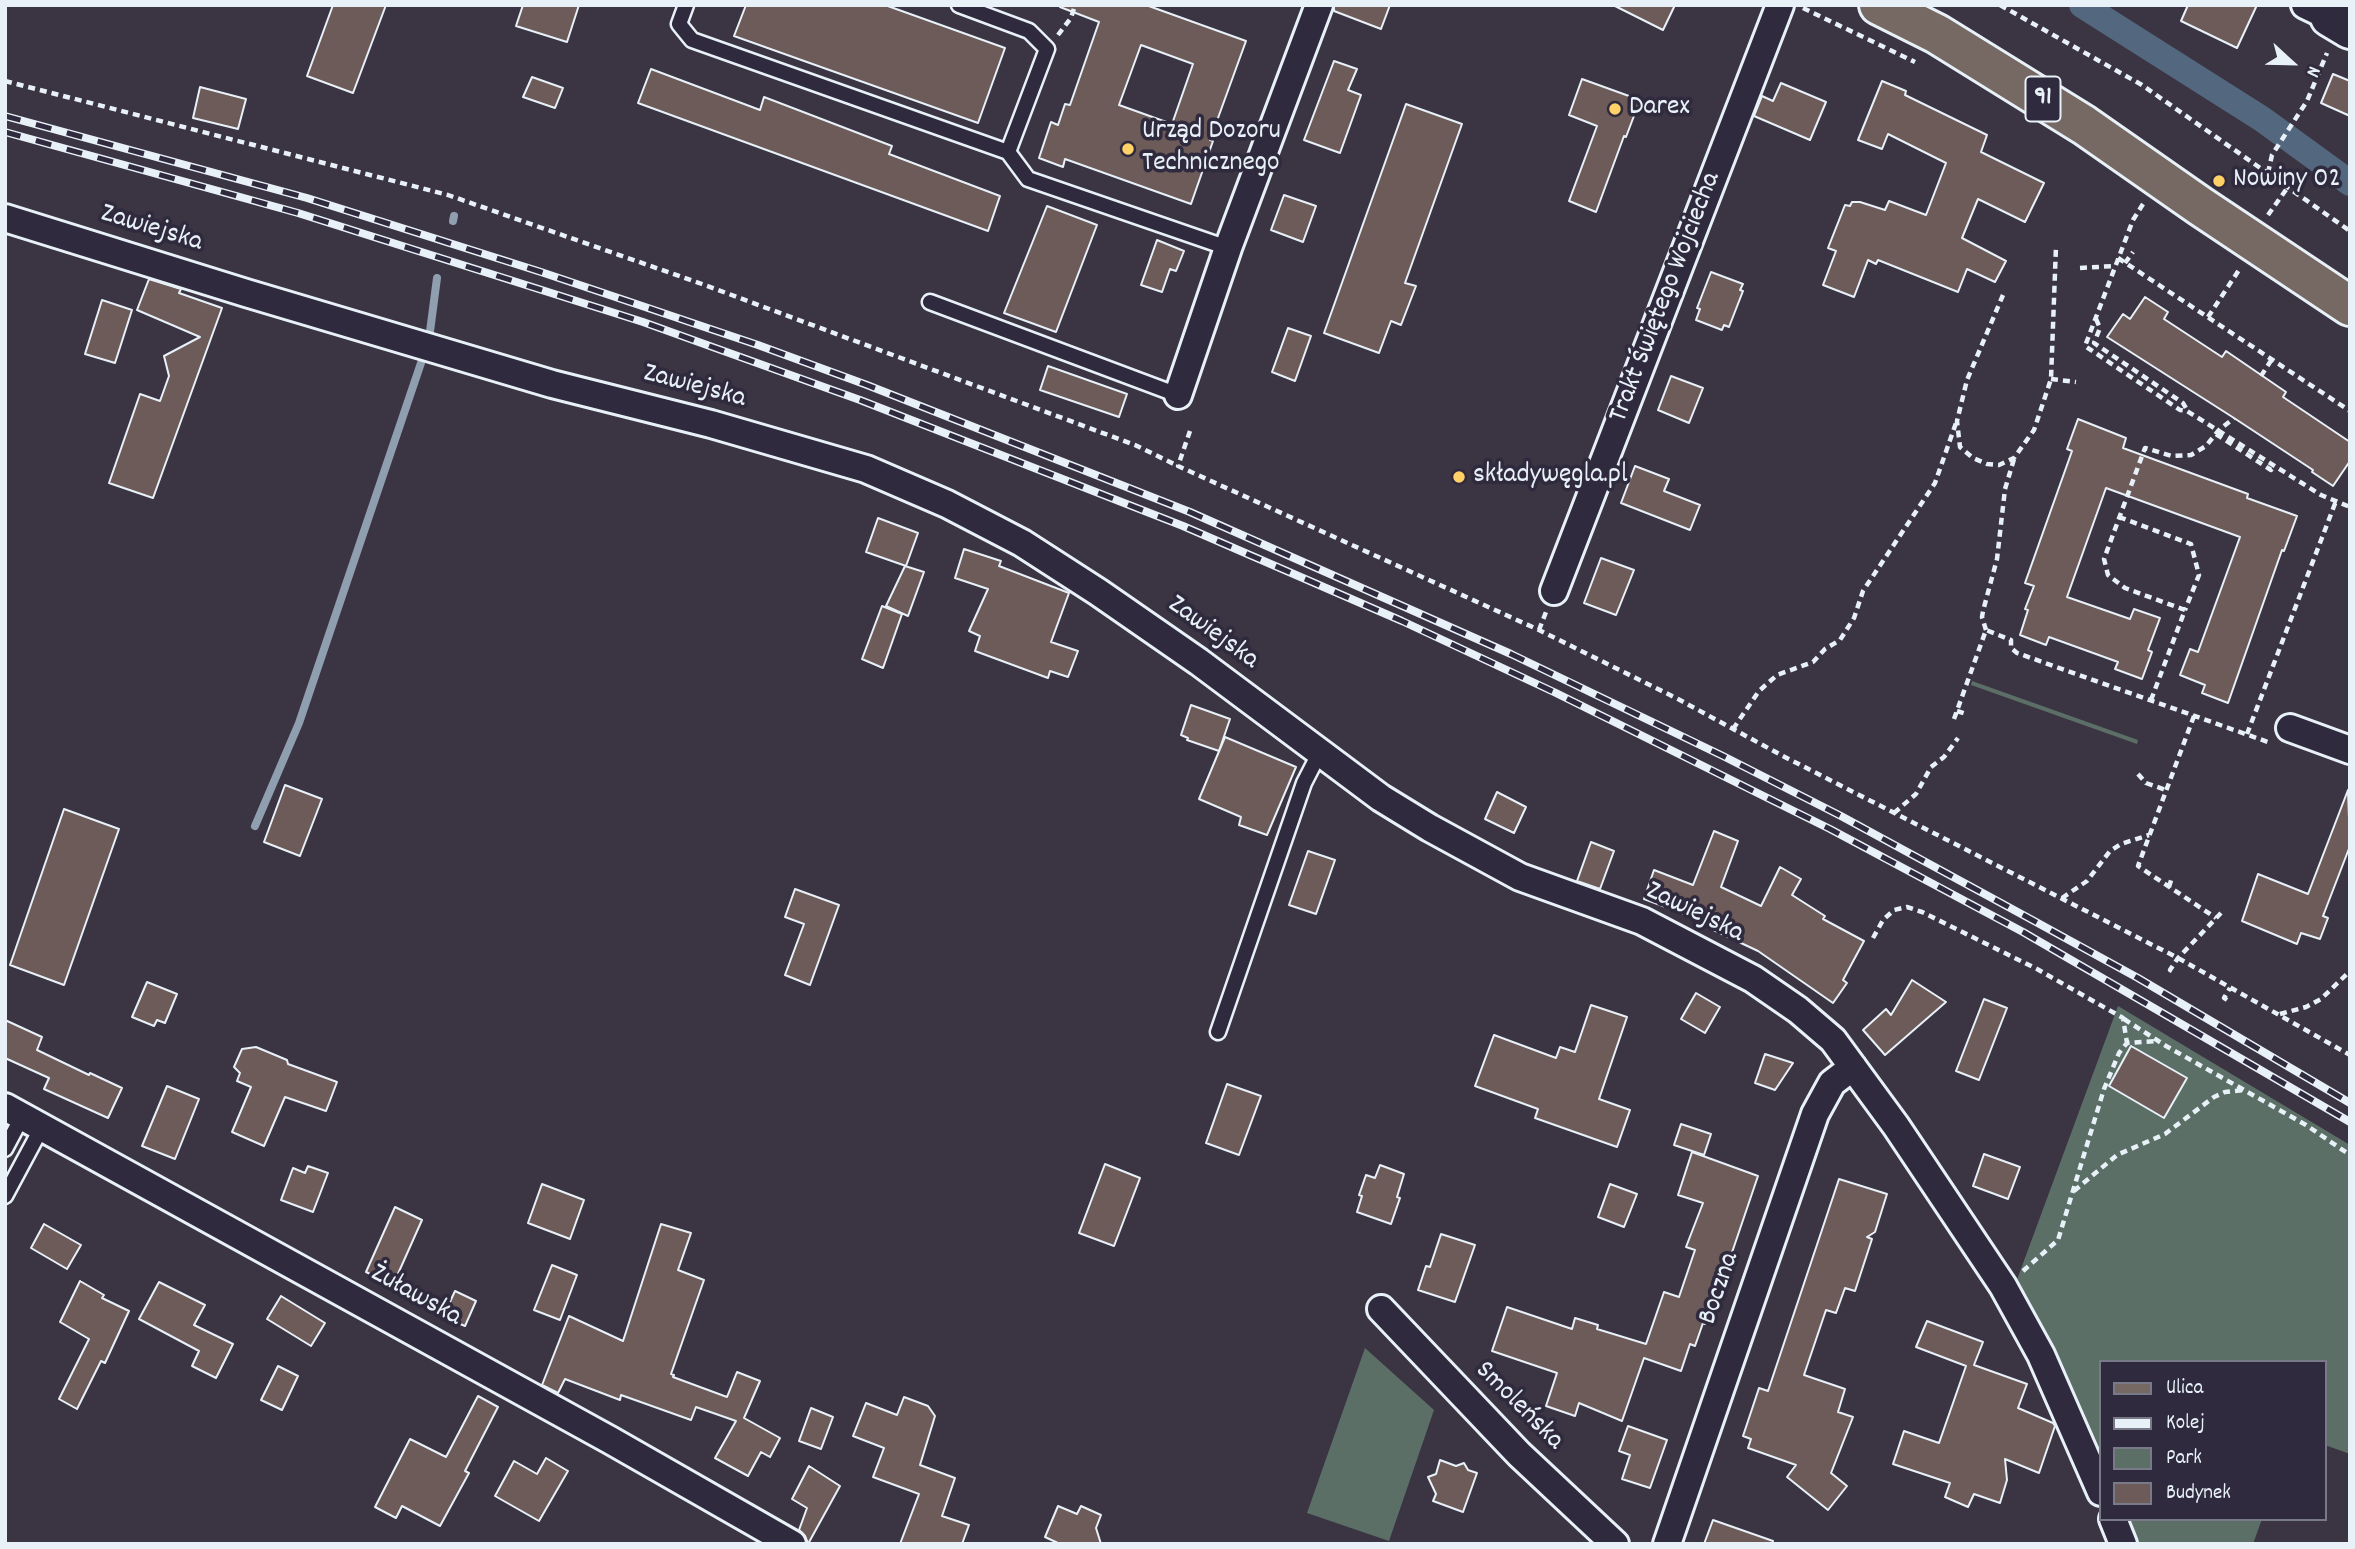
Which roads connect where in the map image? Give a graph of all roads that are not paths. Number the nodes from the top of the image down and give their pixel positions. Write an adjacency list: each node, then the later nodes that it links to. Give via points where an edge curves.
1 (686, 5): 6 (lane, via 679,24 692,40)
2 (960, 5): 6 (lane, via 1029,31 1047,49)
3 (1319, 5): 8 (street)
4 (1780, 5): 12 (street, Trakt Świętego Wojciecha)
5 (1879, 5): 10 (main road, 91, via 1937,34 2084,125)
6 (1008, 152): 8 (lane, via 1028,179)
7 (6, 219): 15 (street, Zawiejska, via 552,384 866,469 947,503 1022,543 1188,654)
8 (1227, 248): 11 (street)
9 (930, 302): 11 (lane)
10 (2350, 306)
11 (1178, 395)
12 (1554, 591)
13 (2280, 735): 14 (street)
14 (2350, 751)
15 (1320, 752): 16 (lane, via 1304,783); 17 (street, Zawiejska, via 1381,798 1476,855 1520,877 1642,921 1754,979 1833,1040)
16 (1218, 1032)
17 (1853, 1067): 22 (street, Zawiejska, via 2003,1286 2042,1355); 26 (street, Boczna, via 1832,1083 1815,1114)
18 (23, 1117): 19 (lane); 20 (lane); 24 (street, Żuławska)
19 (5, 1149)
20 (5, 1196)
21 (1381, 1309): 25 (street, Smoleńska, via 1519,1454)
22 (2100, 1490)
23 (2114, 1521): 27 (street)
24 (792, 1544)
25 (1615, 1544)
26 (1667, 1544)
27 (2123, 1544)

